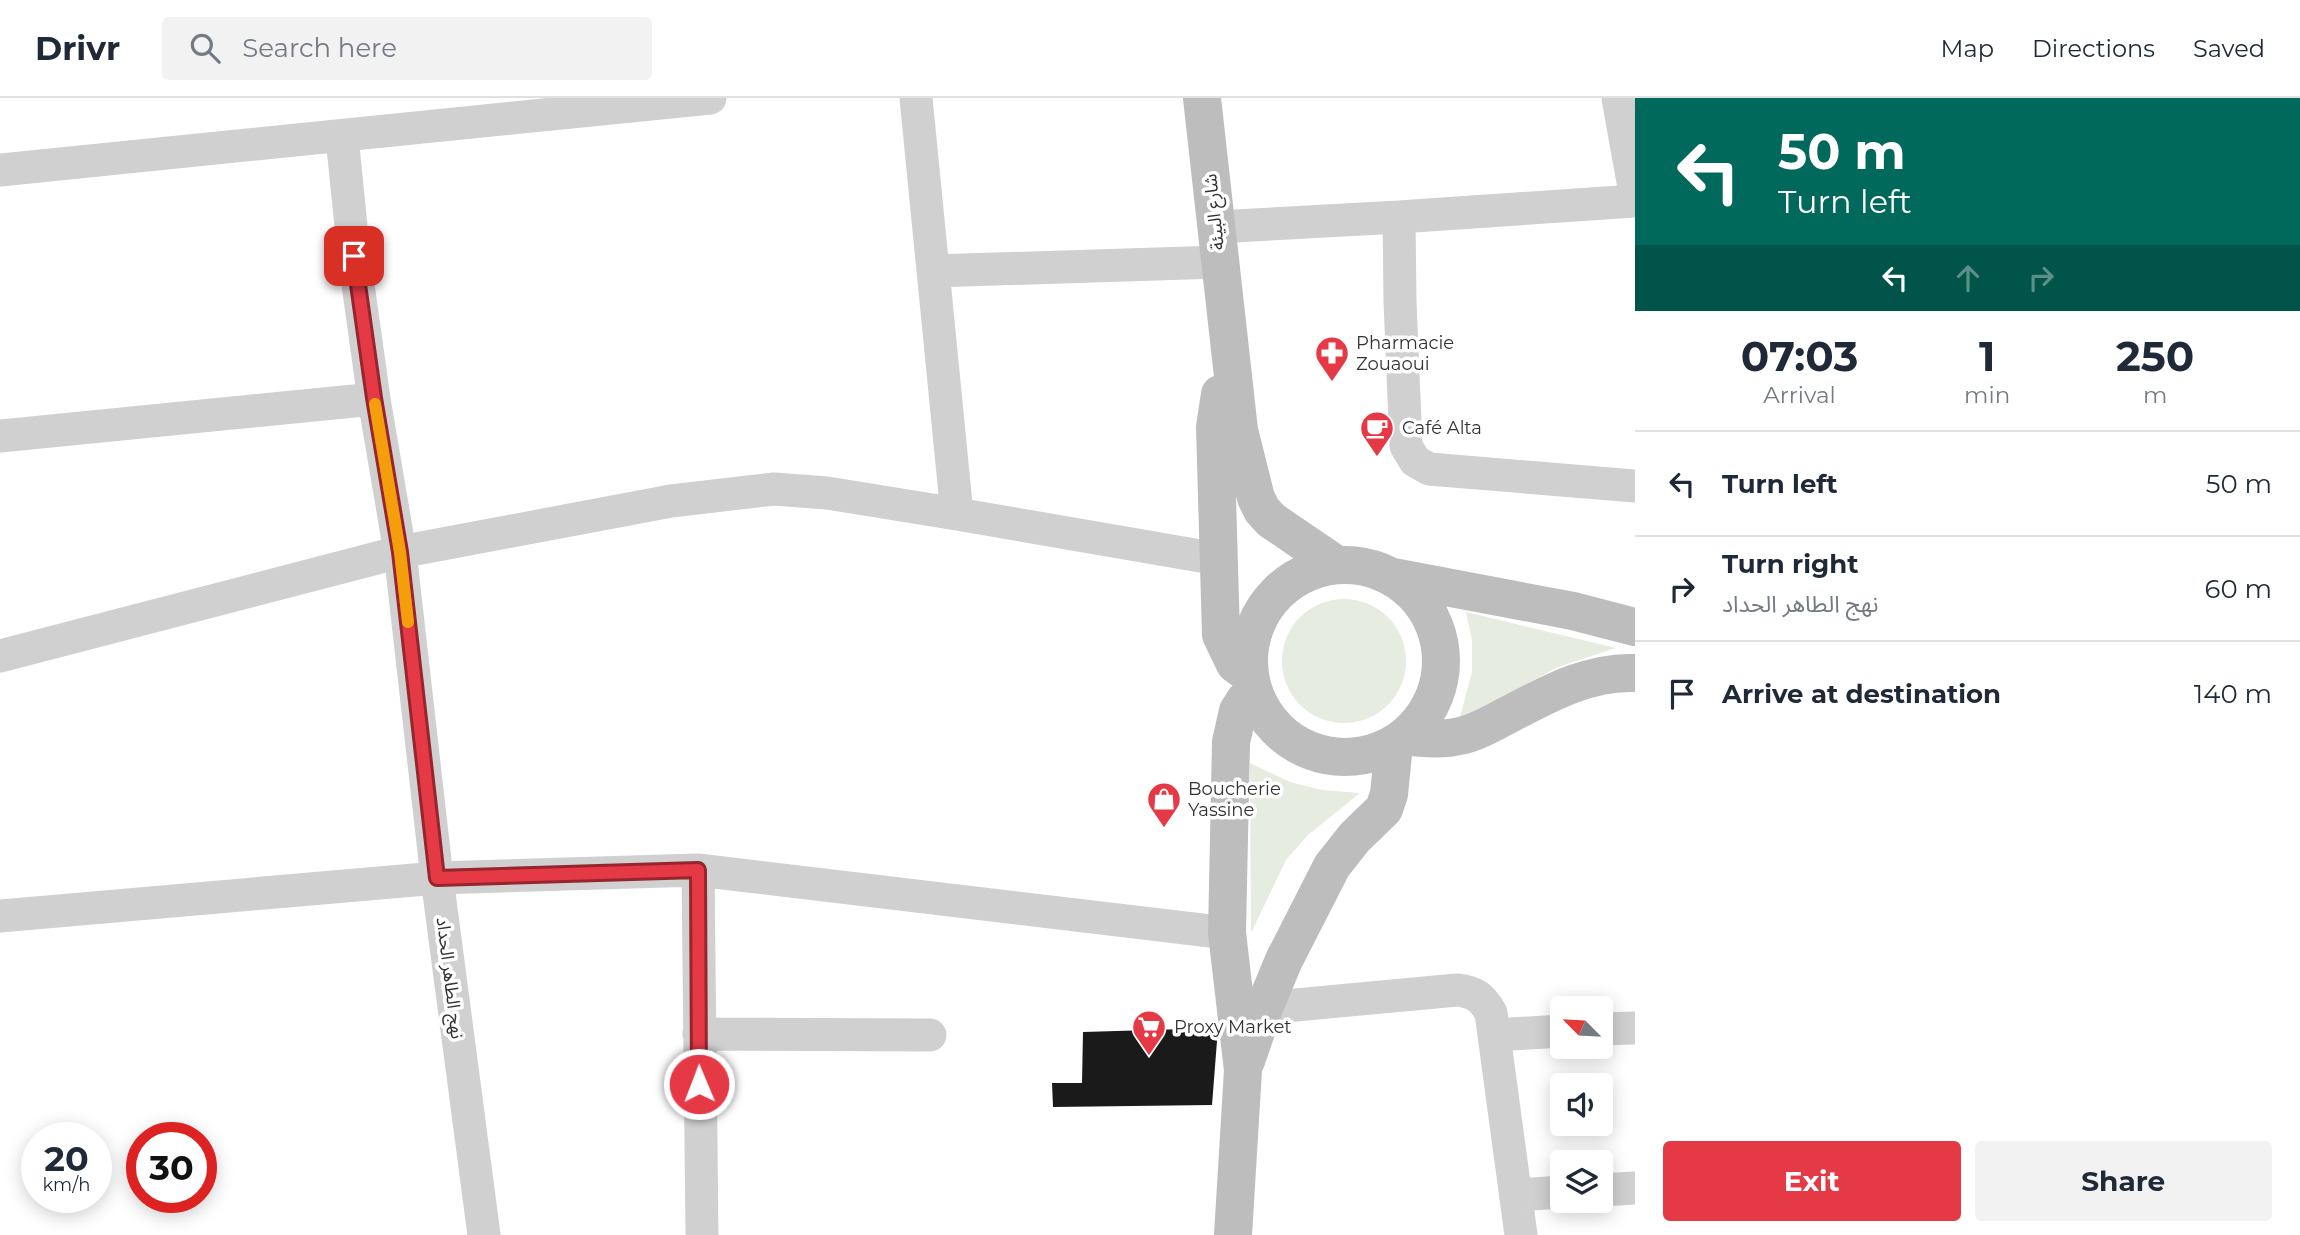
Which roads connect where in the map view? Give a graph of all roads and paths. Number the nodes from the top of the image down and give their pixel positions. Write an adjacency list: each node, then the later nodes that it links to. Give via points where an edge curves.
1 (710, 98): 5 (street)
2 (916, 98): 12 (street)
3 (1202, 98): 11 (street, شارع البيئة)
4 (1618, 98): 8 (street)
5 (609, 103): 6 (street)
6 (342, 137): 7 (street); 14 (street, نهج الطاهر الحداد)
7 (0, 170)
8 (1635, 193)
9 (1635, 201): 10 (street)
10 (1399, 217): 11 (street); 16 (street, via 1406,446 1415,461 1429,469)
11 (1218, 244): 12 (street); 13 (street, شارع البيئة)
12 (933, 271): 17 (street)
13 (1229, 327): 19 (street, via 1215,427); 20 (street, via 1239,430 1256,498 1271,520)
14 (374, 398): 15 (street); 18 (street, نهج الطاهر الحداد)
15 (0, 436)
16 (1635, 486)
17 (957, 514): 18 (street, via 774,489 671,501); 19 (street)
18 (400, 552): 23 (street); 28 (street, نهج الطاهر الحداد)
19 (1218, 559): 25 (street, via 1221,635)
20 (1337, 565): 21 (street, via 1376,569); 25 (street, via 1313,570 1272,597 1257,620 1250,647)
21 (1393, 577): 22 (street); 26 (street, via 1417,597 1434,624 1441,654 1438,684 1426,713)
22 (1635, 627)
23 (0, 656)
24 (1635, 673): 26 (street, via 1615,672 1560,687 1462,736)
25 (1251, 684): 26 (street, via 1265,715 1281,734 1301,747 1348,758 1372,754); 30 (street, via 1231,742)
26 (1400, 740): 31 (street, via 1384,809 1332,866)
27 (698, 870): 28 (street); 30 (street); 35 (street)
28 (437, 878): 29 (street); 43 (street, نهج الطاهر الحداد)
29 (0, 916)
30 (1227, 933): 38 (street)
31 (1264, 1008): 37 (street, via 1457,990 1484,1000); 38 (street)
32 (1635, 1028): 33 (street)
33 (1614, 1029)
34 (1550, 1032): 37 (street)
35 (699, 1034): 36 (street); 44 (street)
36 (930, 1035)
37 (1494, 1035): 42 (street)
38 (1243, 1070): 45 (street)
39 (1635, 1188): 40 (street)
40 (1613, 1189)
41 (1550, 1193): 42 (street)
42 (1516, 1195): 46 (street)
43 (484, 1235)
44 (702, 1235)
45 (1233, 1235)
46 (1521, 1235)

